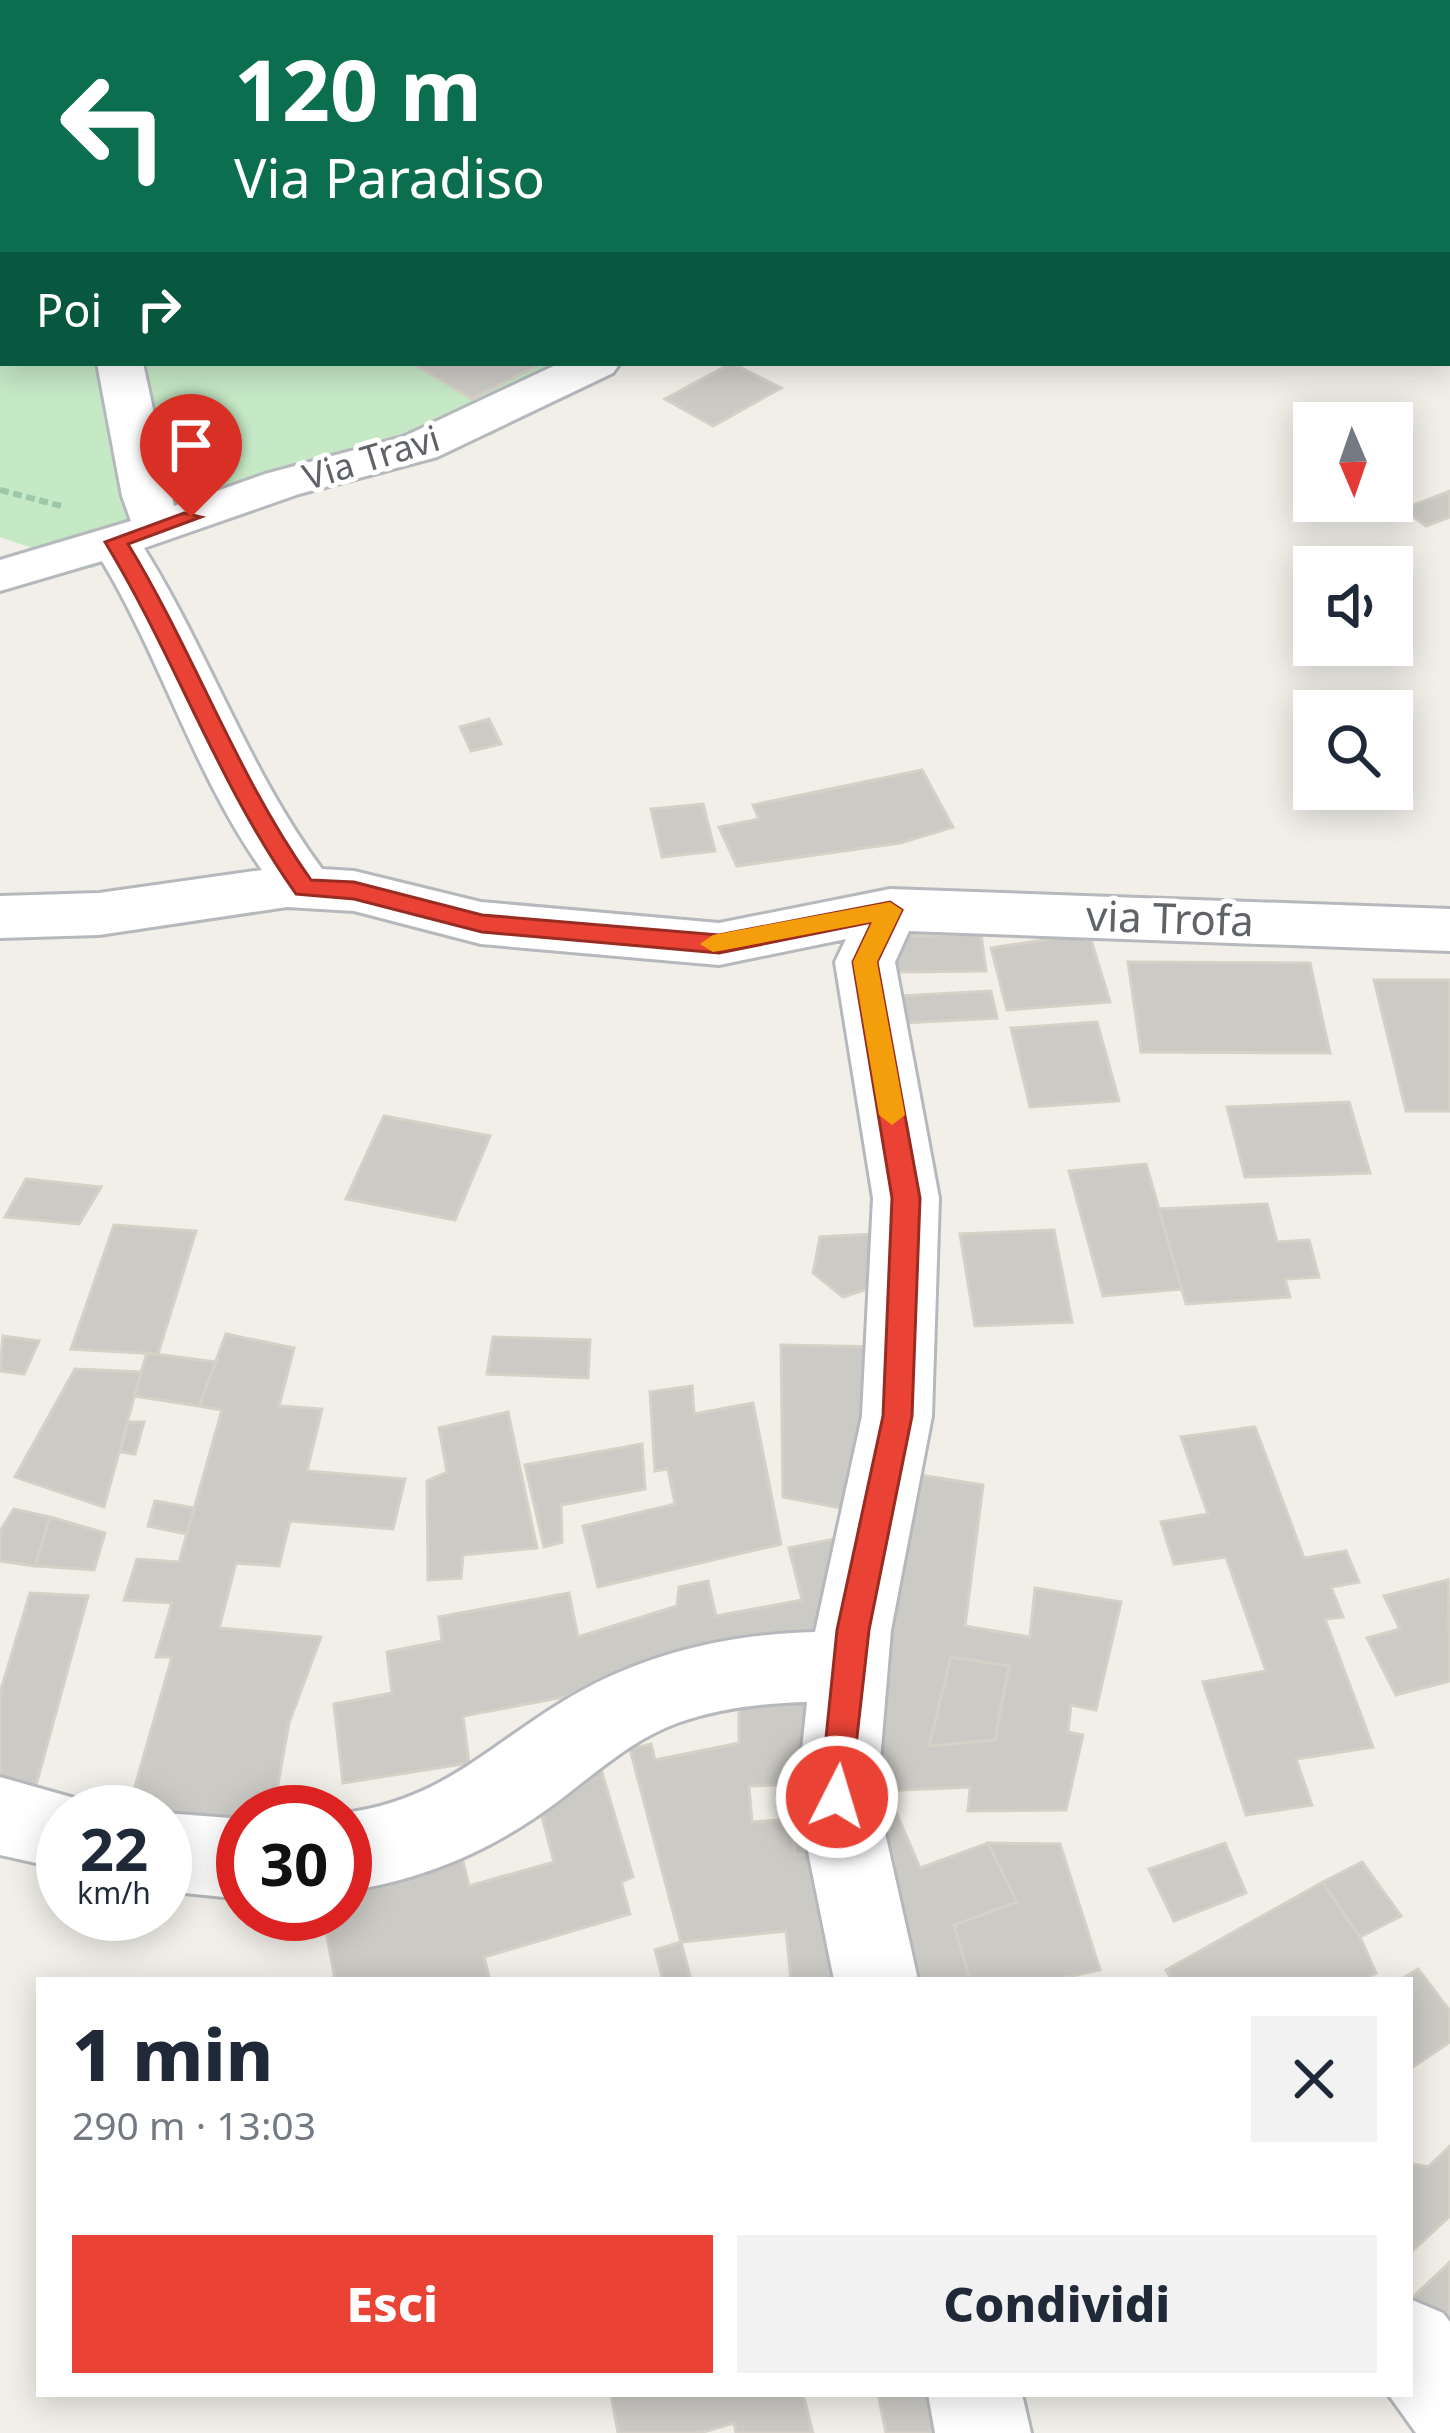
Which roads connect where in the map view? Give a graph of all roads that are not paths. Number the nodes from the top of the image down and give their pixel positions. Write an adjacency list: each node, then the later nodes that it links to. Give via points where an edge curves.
1 (121, 366): 3 (street, via 146,496)
2 (591, 366): 3 (street, Via Travi, via 420,447)
3 (137, 535): 4 (street, Via Travi); 5 (street, via 162,618 258,823)
4 (0, 576)
5 (304, 888): 6 (street, via Trofa, via 354,891 482,923 719,944); 7 (street, via Trofa, via 99,914)
6 (890, 910): 8 (street, via Trofa); 9 (street, via 865,962 906,1198 898,1416)
7 (0, 917)
8 (1450, 930)
9 (850, 1666): 12 (street, via 762,1669 665,1690 590,1729 504,1793 403,1844); 13 (street, via 837,1797)
10 (0, 1816): 11 (street)
11 (36, 1824)
12 (372, 1848)
13 (875, 1977)
14 (1413, 2350): 16 (street)
15 (976, 2397): 17 (street)
16 (1450, 2400)
17 (983, 2433)

